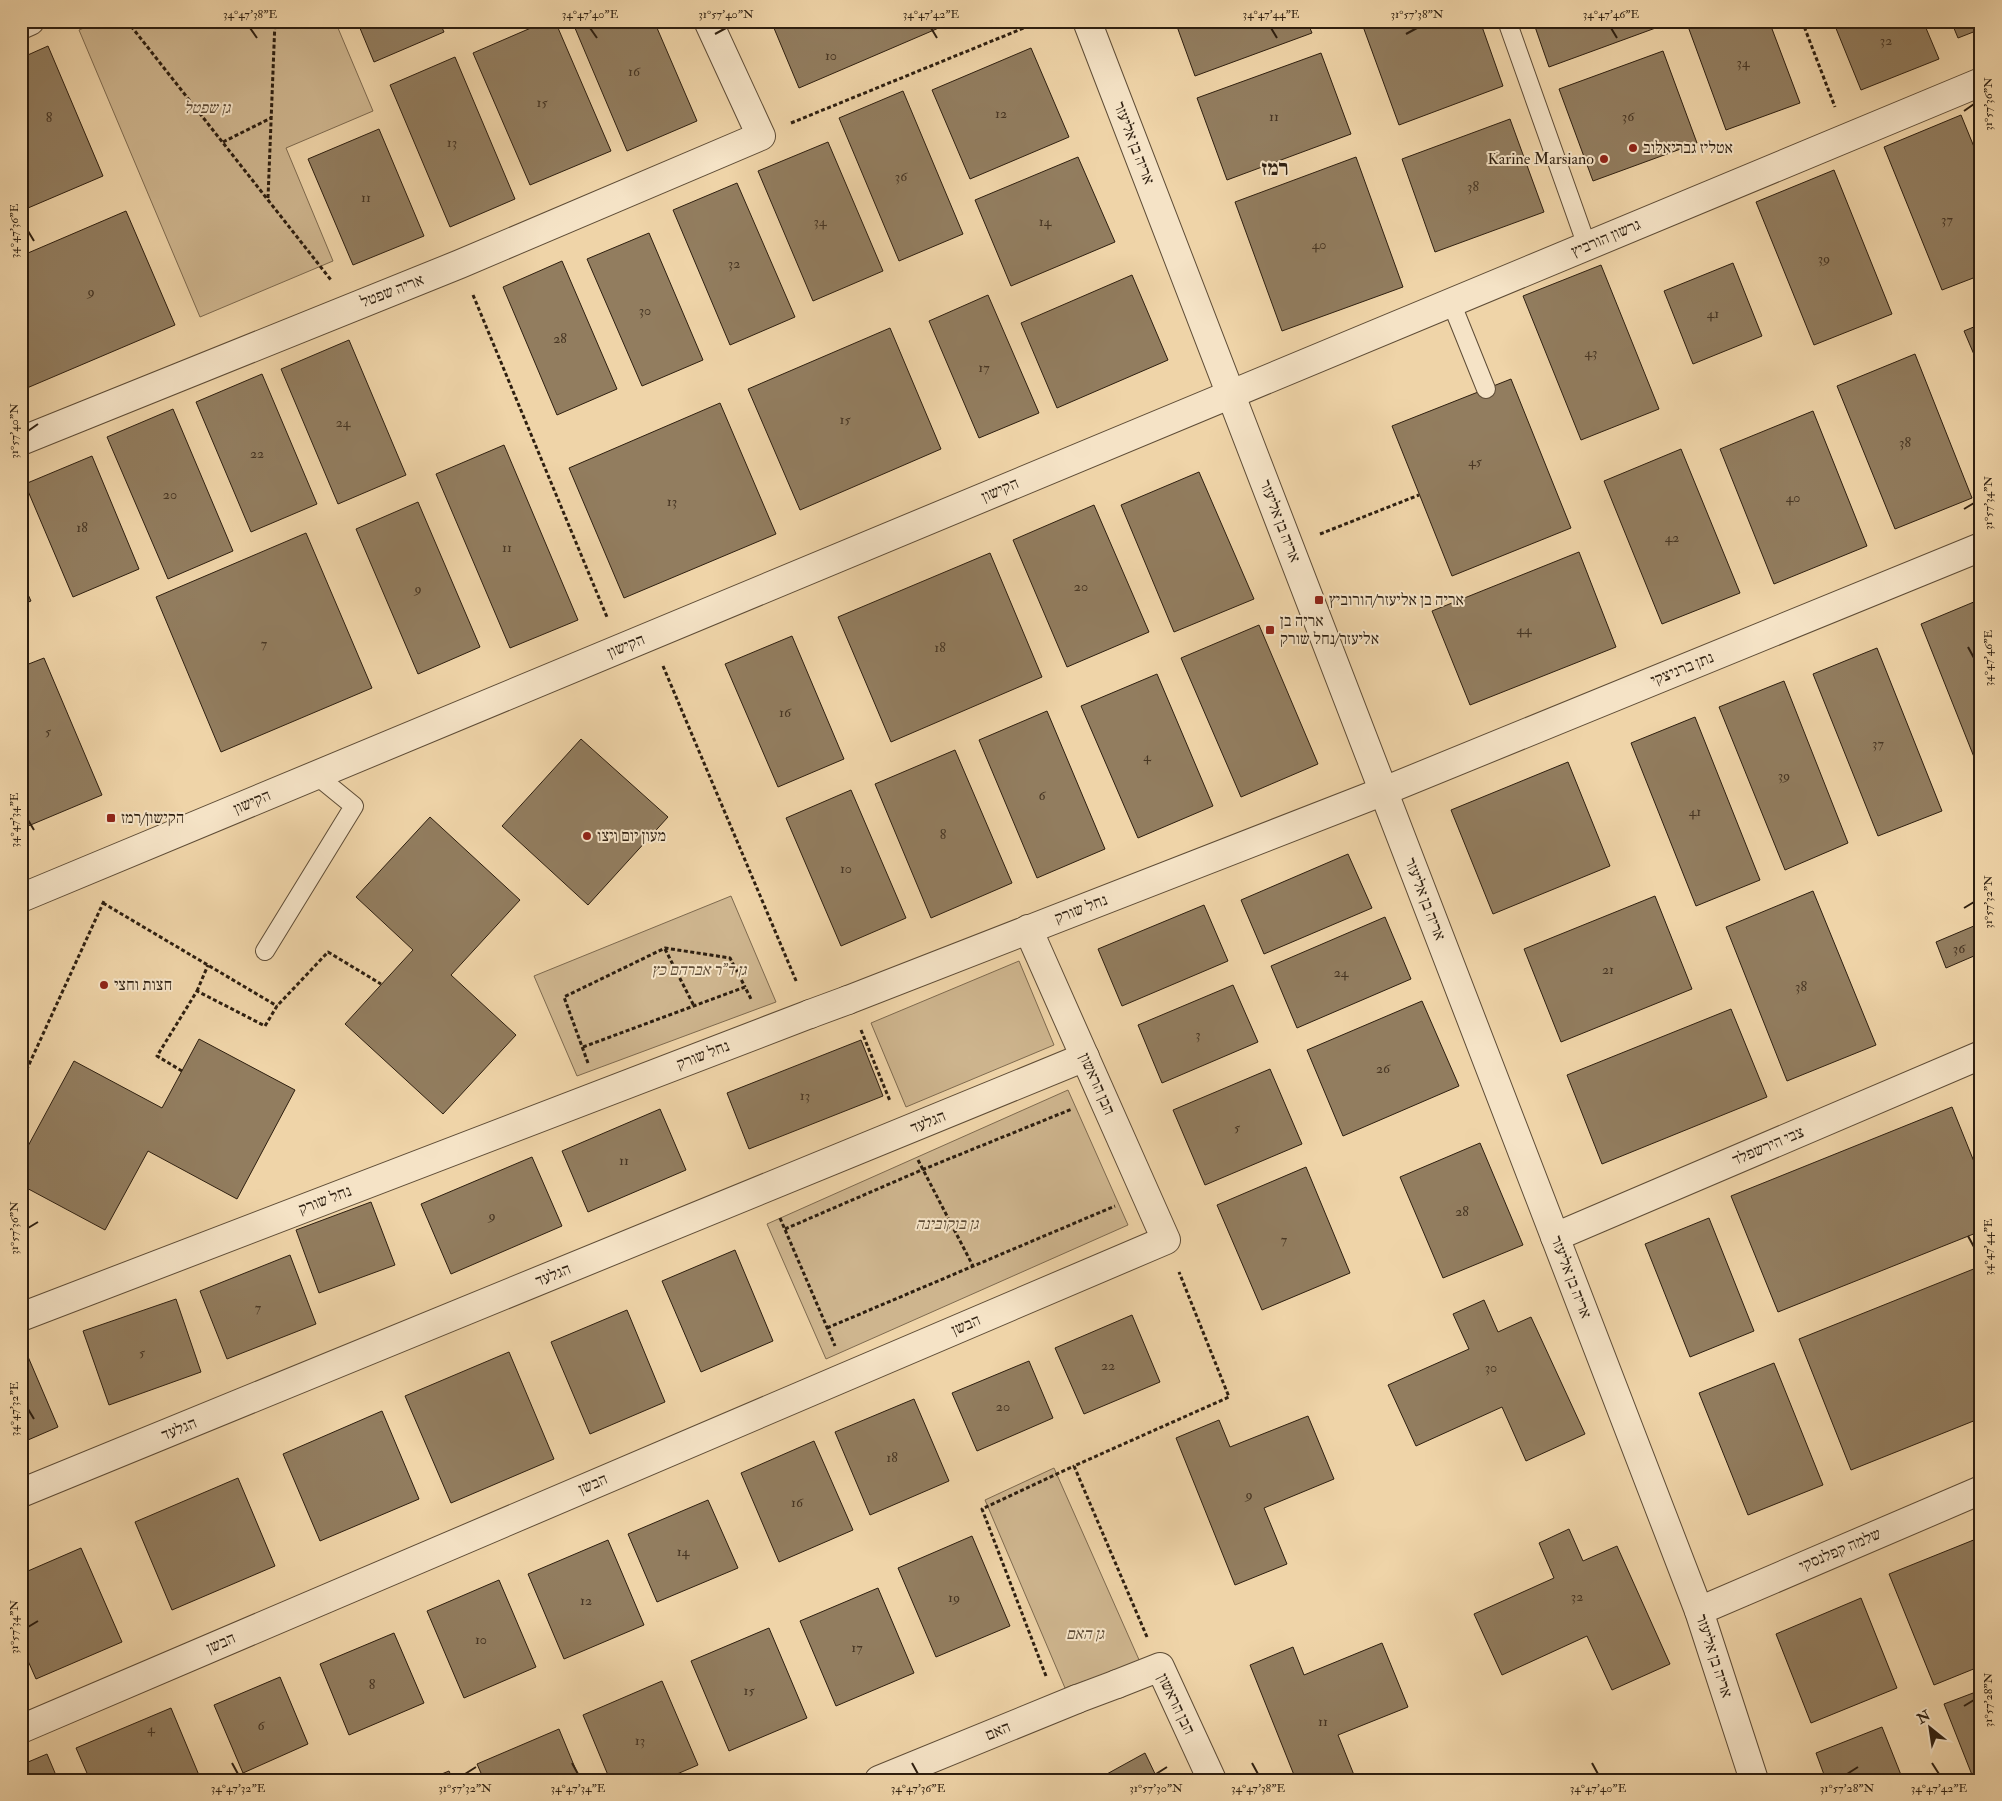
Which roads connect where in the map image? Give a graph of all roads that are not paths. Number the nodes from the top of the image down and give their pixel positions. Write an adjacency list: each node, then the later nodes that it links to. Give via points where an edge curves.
1 (30, 21): 5 (street)
2 (708, 21): 11 (street, אריה שפטל, via 760,136 460,264)
3 (1087, 21): 10 (street, אריה בן אליעזר)
4 (1507, 21): 7 (lane)
5 (21, 25)
6 (1981, 82): 7 (street, גרשון הורביץ)
7 (1587, 246): 8 (street, גרשון הורביץ)
8 (1451, 302): 9 (lane); 10 (street, גרשון הורביץ)
9 (1486, 389)
10 (1230, 393): 13 (street, הקישון); 14 (street, אריה בן אליעזר)
11 (21, 441)
12 (1981, 547): 14 (street, נתן ברניצקי)
13 (316, 775): 15 (street, הקישון); 17 (lane, via 354,806)
14 (1384, 792): 16 (street, נחל שורק); 20 (street, אריה בן אליעזר)
15 (21, 898)
16 (1028, 929): 19 (street, הבן הראשון); 22 (street, נחל שורק)
17 (265, 951)
18 (1981, 1055): 20 (street, צבי הירשפלד)
19 (1085, 1057): 21 (street, הבן הראשון); 24 (street, הגלעד)
20 (1555, 1237): 25 (street, אריה בן אליעזר)
21 (1166, 1240): 27 (street, הבשן)
22 (21, 1317)
23 (1981, 1490): 25 (street, שלמה קפלנסקי)
24 (21, 1493)
25 (1699, 1610): 30 (street, אריה בן אליעזר)
26 (1117, 1684): 28 (street, האם); 29 (street, הבן הראשון, via 1160,1667)
27 (21, 1729)
28 (879, 1780)
29 (1212, 1780)
30 (1754, 1780)

